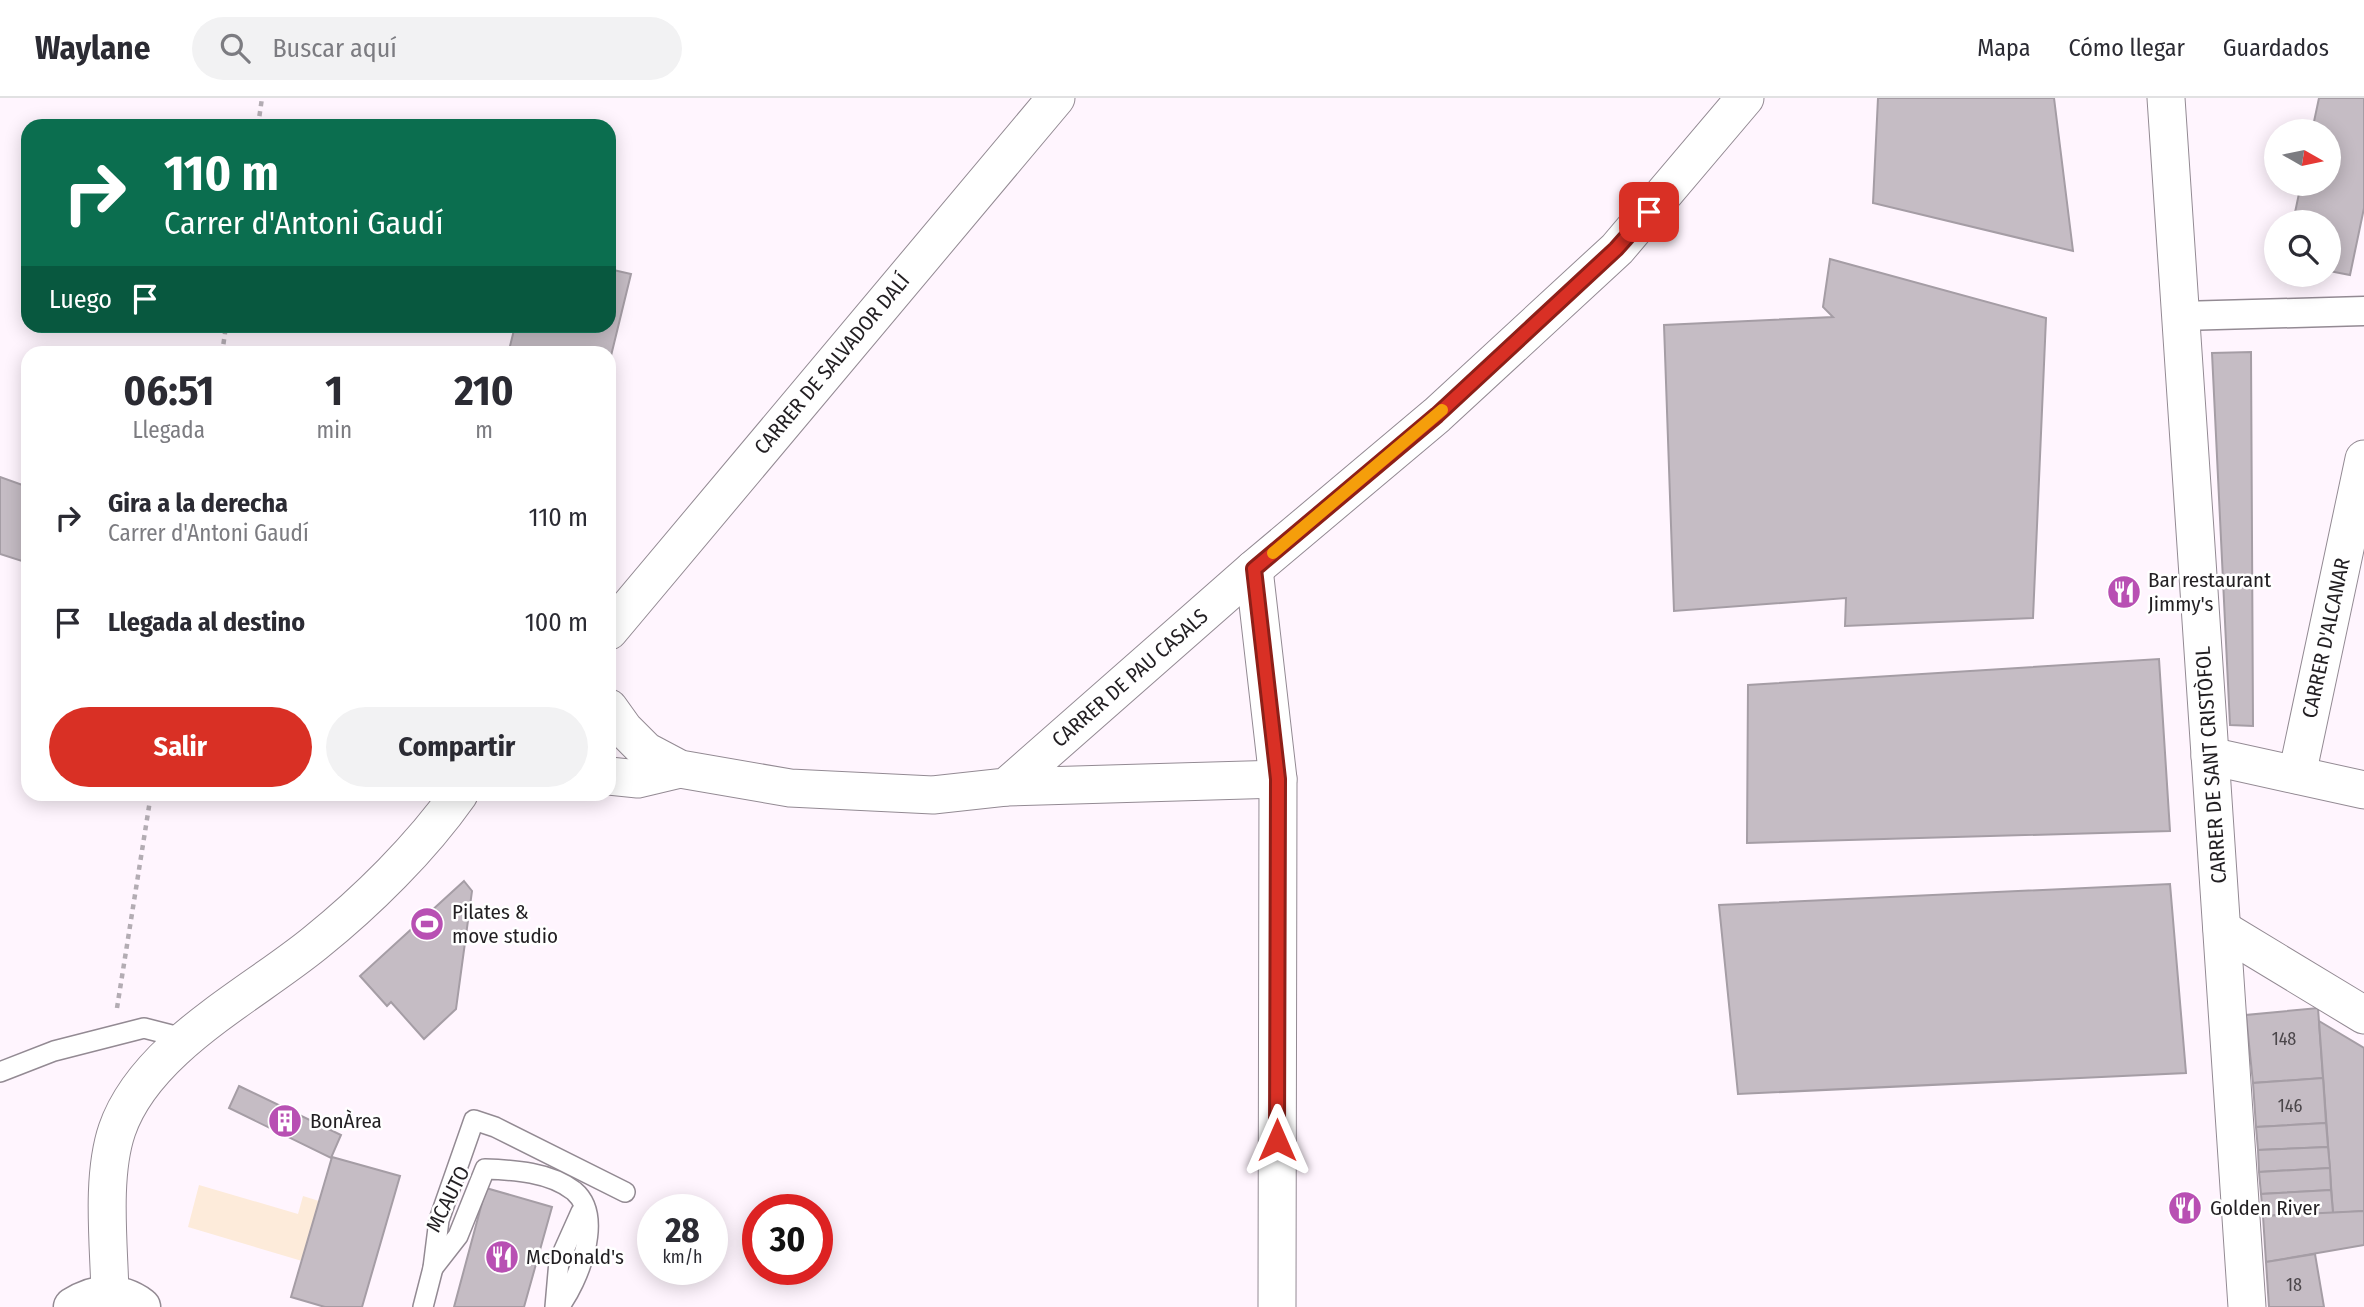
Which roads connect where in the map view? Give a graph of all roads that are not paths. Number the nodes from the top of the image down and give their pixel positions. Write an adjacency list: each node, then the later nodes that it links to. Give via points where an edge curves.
1 (1056, 98): 8 (street, CARRER DE SALVADOR DALÍ)
2 (1745, 98): 7 (street, CARRER DE PAU CASALS, via 1616,249 1437,415)
3 (2166, 98): 5 (street, CARRER DE SANT CRISTÒFOL)
4 (2364, 311): 5 (street)
5 (2181, 316): 10 (street, CARRER DE SANT CRISTÒFOL)
6 (2364, 459): 12 (street, CARRER D'ALCANAR)
7 (1254, 569): 14 (street); 15 (street, CARRER DE PAU CASALS)
8 (616, 623)
9 (616, 718): 11 (street, via 646,751)
10 (2210, 756): 12 (street); 18 (street, CARRER DE SANT CRISTÒFOL)
11 (680, 769): 13 (street, via 638,779); 15 (street, via 816,789 933,795)
12 (2297, 775): 16 (street)
13 (616, 777)
14 (1278, 779): 15 (street); 28 (street)
15 (1006, 786)
16 (2364, 790)
17 (454, 801): 20 (street, via 400,863 316,942)
18 (2222, 929): 19 (street); 29 (street, CARRER DE SANT CRISTÒFOL)
19 (2364, 1016)
20 (187, 1039): 21 (lane, via 144,1028 54,1051); 24 (street, via 142,1081 116,1132 109,1177)
21 (0, 1072)
22 (625, 1192): 23 (lane, via 474,1121 439,1220)
23 (433, 1268): 26 (lane); 27 (lane, MCAUTO, via 458,1236 485,1169 519,1170 564,1185 577,1194 583,1207 584,1263 573,1288)
24 (125, 1301): 25 (street, via 87,1298)
25 (73, 1307)
26 (423, 1307)
27 (557, 1307)
28 (1277, 1307)
29 (2247, 1307)

